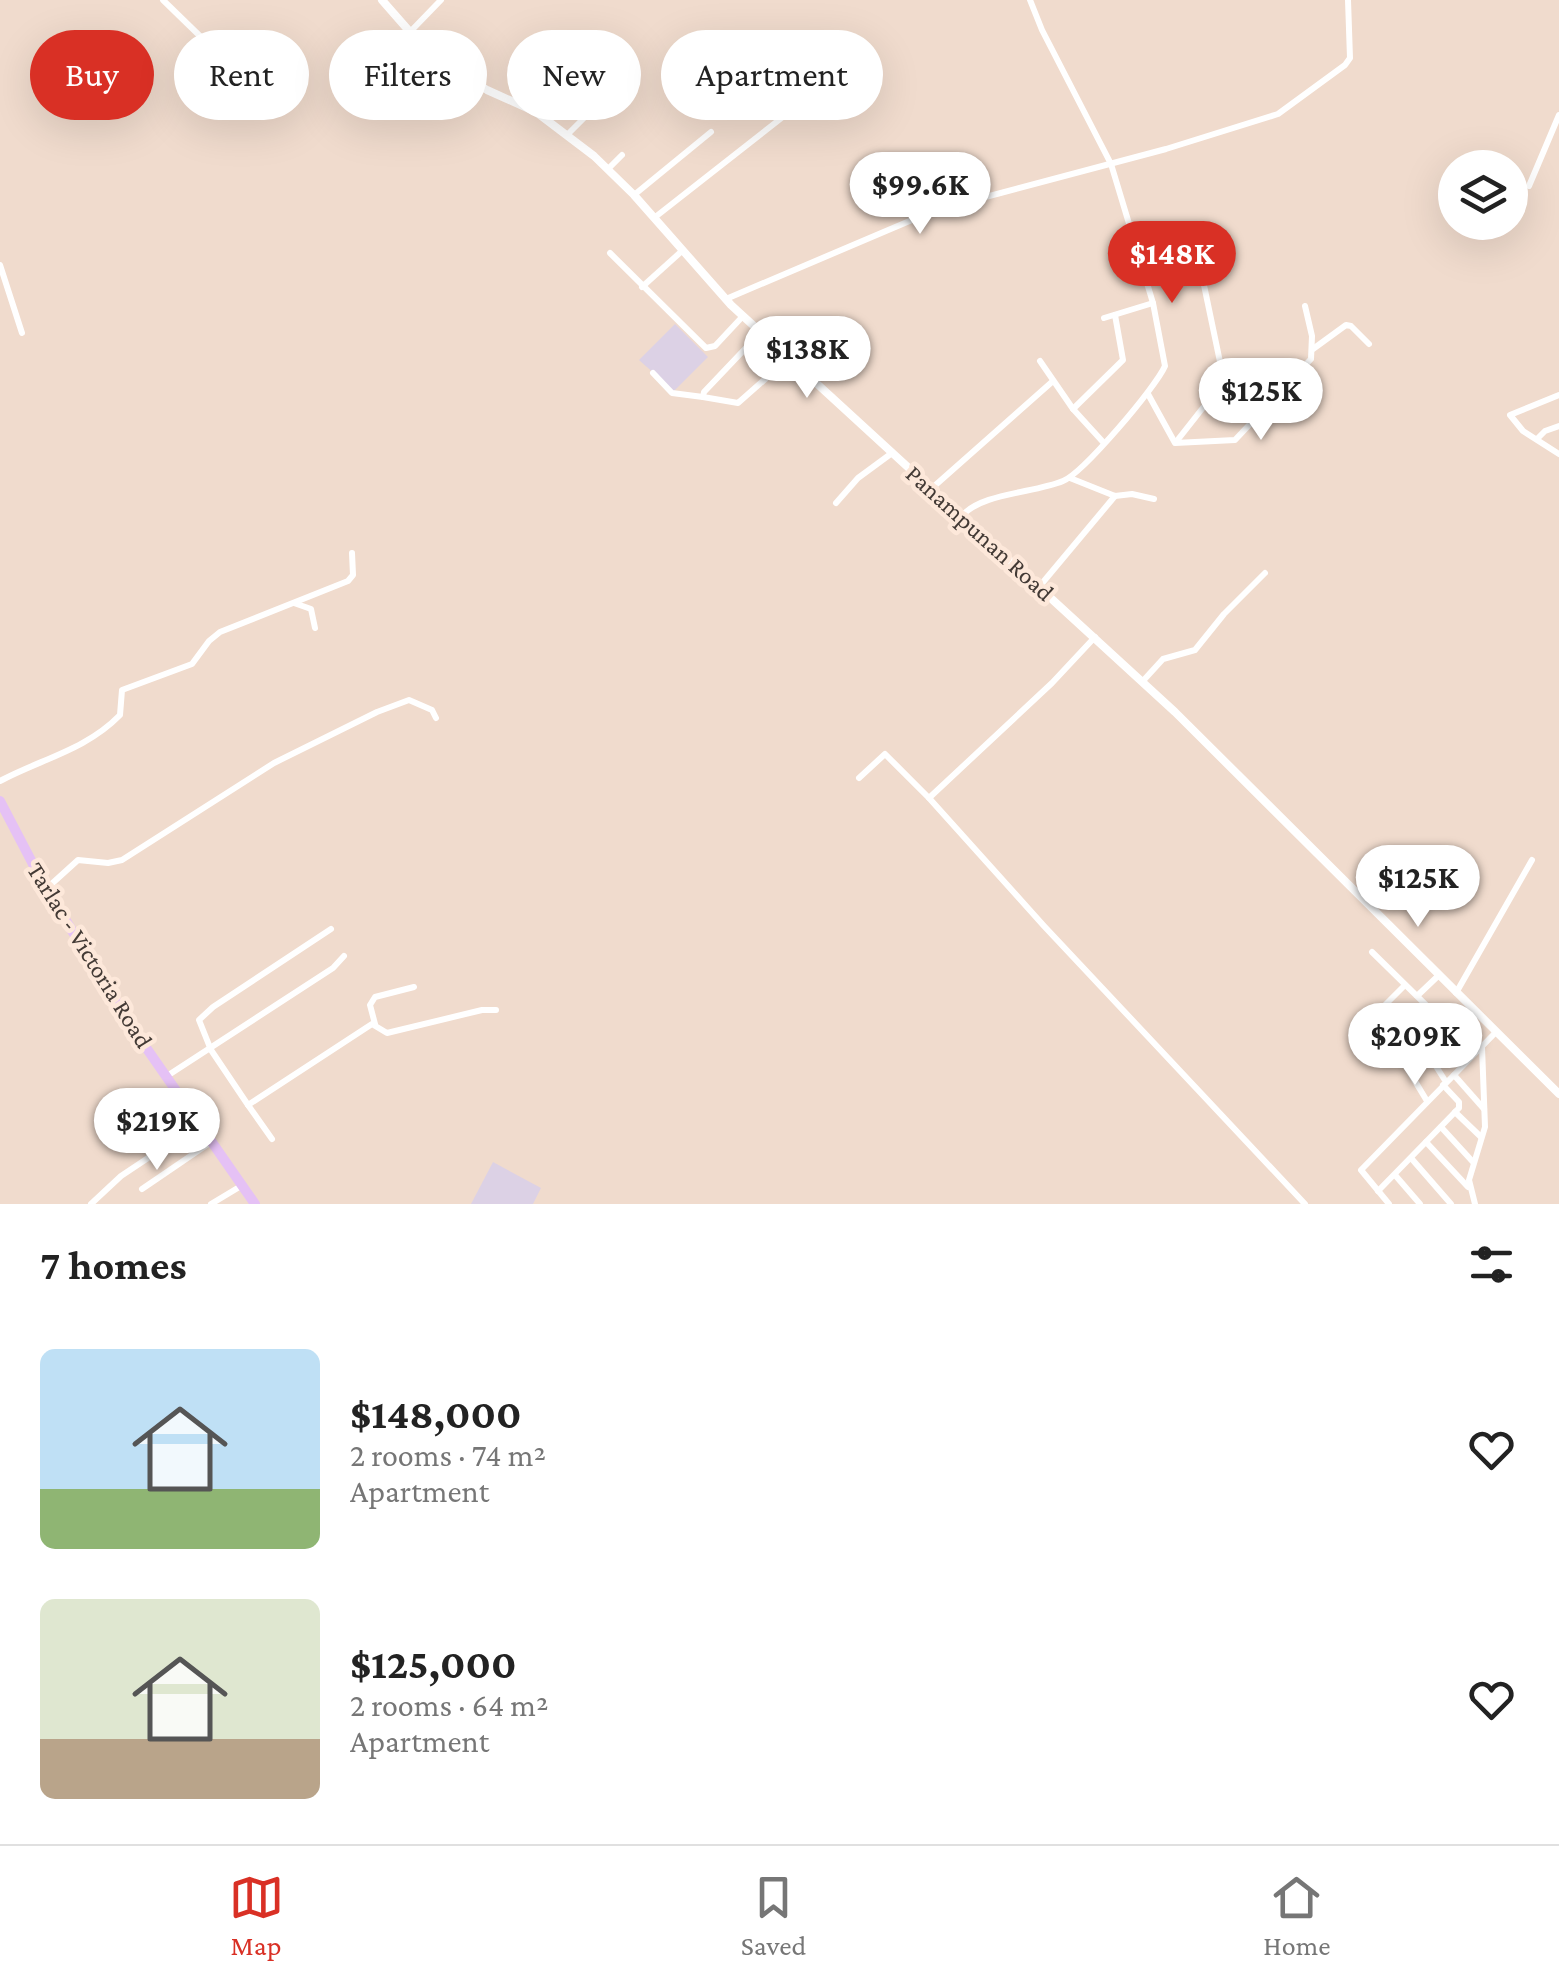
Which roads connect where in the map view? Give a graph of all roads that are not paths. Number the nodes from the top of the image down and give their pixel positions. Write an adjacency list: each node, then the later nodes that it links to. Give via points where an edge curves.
1 (163, 0): 6 (street)
2 (382, 0): 7 (street, Panampunan Road)
3 (442, 0): 8 (street)
4 (1030, 0): 16 (street)
5 (1348, 0): 16 (street, via 1350,58 1308,94 1278,114)
6 (194, 30)
7 (408, 30)
8 (412, 30)
9 (487, 88): 14 (street, Panampunan Road)
10 (1559, 115): 18 (street)
11 (582, 120): 14 (street)
12 (779, 120): 20 (street)
13 (712, 132): 19 (street)
14 (568, 134): 17 (street, Panampunan Road)
15 (622, 155): 17 (street)
16 (1111, 164): 24 (street); 26 (street, via 933,212)
17 (608, 170): 19 (street, Panampunan Road)
18 (1529, 186)
19 (634, 195): 20 (street, Panampunan Road)
20 (654, 218): 21 (street, Panampunan Road)
21 (683, 250): 25 (street); 26 (street, Panampunan Road)
22 (610, 253): 25 (street)
23 (0, 265): 33 (street)
24 (1146, 278): 27 (street); 47 (street, via 1200,266 1223,364 1222,387)
25 (642, 287): 30 (street, via 706,348)
26 (726, 299): 30 (street, Panampunan Road)
27 (1153, 303): 29 (street); 40 (street, via 1165,366)
28 (1305, 306): 35 (street)
29 (1115, 315): 31 (street); 43 (street, via 1123,360)
30 (743, 316): 32 (street, Panampunan Road)
31 (1104, 318)
32 (761, 332): 36 (street, Panampunan Road); 42 (street)
33 (22, 334)
34 (1370, 344): 35 (street, via 1346,325)
35 (1312, 350): 47 (street, via 1305,367 1242,436)
36 (788, 359): 42 (street, via 738,404); 48 (street, Panampunan Road)
37 (1040, 361): 39 (street)
38 (653, 374): 42 (street, via 672,393)
39 (1053, 381): 43 (street); 51 (street)
40 (1148, 394): 46 (street); 47 (street)
41 (1559, 396): 45 (street, via 1511,413)
42 (703, 397)
43 (1073, 408): 46 (street)
44 (1559, 426): 45 (street)
45 (1537, 439): 49 (street)
46 (1103, 442): 50 (street)
47 (1175, 443)
48 (892, 453): 51 (street, Panampunan Road); 54 (street)
49 (1559, 454)
50 (1070, 478): 52 (street); 55 (street, via 979,503)
51 (931, 488): 55 (street, Panampunan Road)
52 (1116, 496): 53 (street); 58 (street)
53 (1154, 499)
54 (836, 503)
55 (962, 516): 58 (street, Panampunan Road)
56 (352, 553): 59 (street, via 348,581)
57 (1265, 572): 62 (street, via 1195,650 1163,659)
58 (1039, 587): 61 (street, Panampunan Road)
59 (293, 603): 60 (street, via 311,609); 65 (street, via 213,636 183,669 122,690 120,715 81,746)
60 (315, 628)
61 (1095, 638): 62 (street, Panampunan Road); 66 (street)
62 (1142, 682): 73 (street, Panampunan Road)
63 (436, 718): 69 (street, via 409,700 376,712 274,763 122,860 78,860)
64 (859, 778): 66 (street, via 885,754)
65 (0, 780)
66 (929, 798): 111 (street)
67 (0, 803): 69 (main road, Tarlac - Victoria Road)
68 (1532, 860): 76 (street)
69 (46, 889): 88 (main road, Tarlac - Victoria Road)
70 (331, 929): 85 (street, via 202,1016 198,1025)
71 (1372, 952): 74 (street)
72 (344, 956): 85 (street)
73 (1438, 976): 76 (street, Panampunan Road); 77 (street)
74 (1405, 985): 77 (street); 83 (street, via 1375,1015)
75 (414, 987): 80 (street, via 375,997)
76 (1456, 993): 82 (street, Panampunan Road)
77 (1417, 996): 78 (street)
78 (1430, 1009): 81 (street); 86 (street)
79 (496, 1010): 80 (street, via 387,1032)
80 (375, 1024): 92 (street)
81 (1411, 1027): 83 (street); 89 (street)
82 (1496, 1032): 84 (street); 90 (street, Panampunan Road)
83 (1392, 1044): 91 (street)
84 (1482, 1046): 86 (street); 94 (street)
85 (210, 1050): 88 (street); 92 (street)
86 (1475, 1053): 87 (street)
87 (1454, 1075): 89 (street); 94 (street)
88 (167, 1076): 93 (main road, Tarlac - Victoria Road)
89 (1445, 1083): 91 (street); 95 (street, via 1458,1102)
90 (1559, 1094)
91 (1427, 1101): 107 (street, via 1361,1170)
92 (248, 1105): 98 (street)
93 (188, 1107): 99 (main road, Tarlac - Victoria Road); 108 (street, via 148,1158)
94 (1485, 1110): 97 (street)
95 (1455, 1112): 96 (street); 97 (street)
96 (1441, 1127): 100 (street); 102 (street)
97 (1482, 1138): 102 (street)
98 (272, 1139)
99 (212, 1141): 104 (main road, Tarlac - Victoria Road); 106 (street)
100 (1426, 1142): 101 (street); 105 (street)
101 (1411, 1158): 103 (street); 114 (street)
102 (1474, 1163): 105 (street)
103 (1395, 1175): 107 (street); 113 (street)
104 (242, 1186): 109 (street); 110 (main road, Tarlac - Victoria Road)
105 (1468, 1186): 115 (street)
106 (142, 1189)
107 (1378, 1191): 112 (street)
108 (90, 1204)
109 (212, 1204)
110 (255, 1204)
111 (1306, 1204)
112 (1389, 1204)
113 (1420, 1204)
114 (1451, 1204)
115 (1475, 1204)

